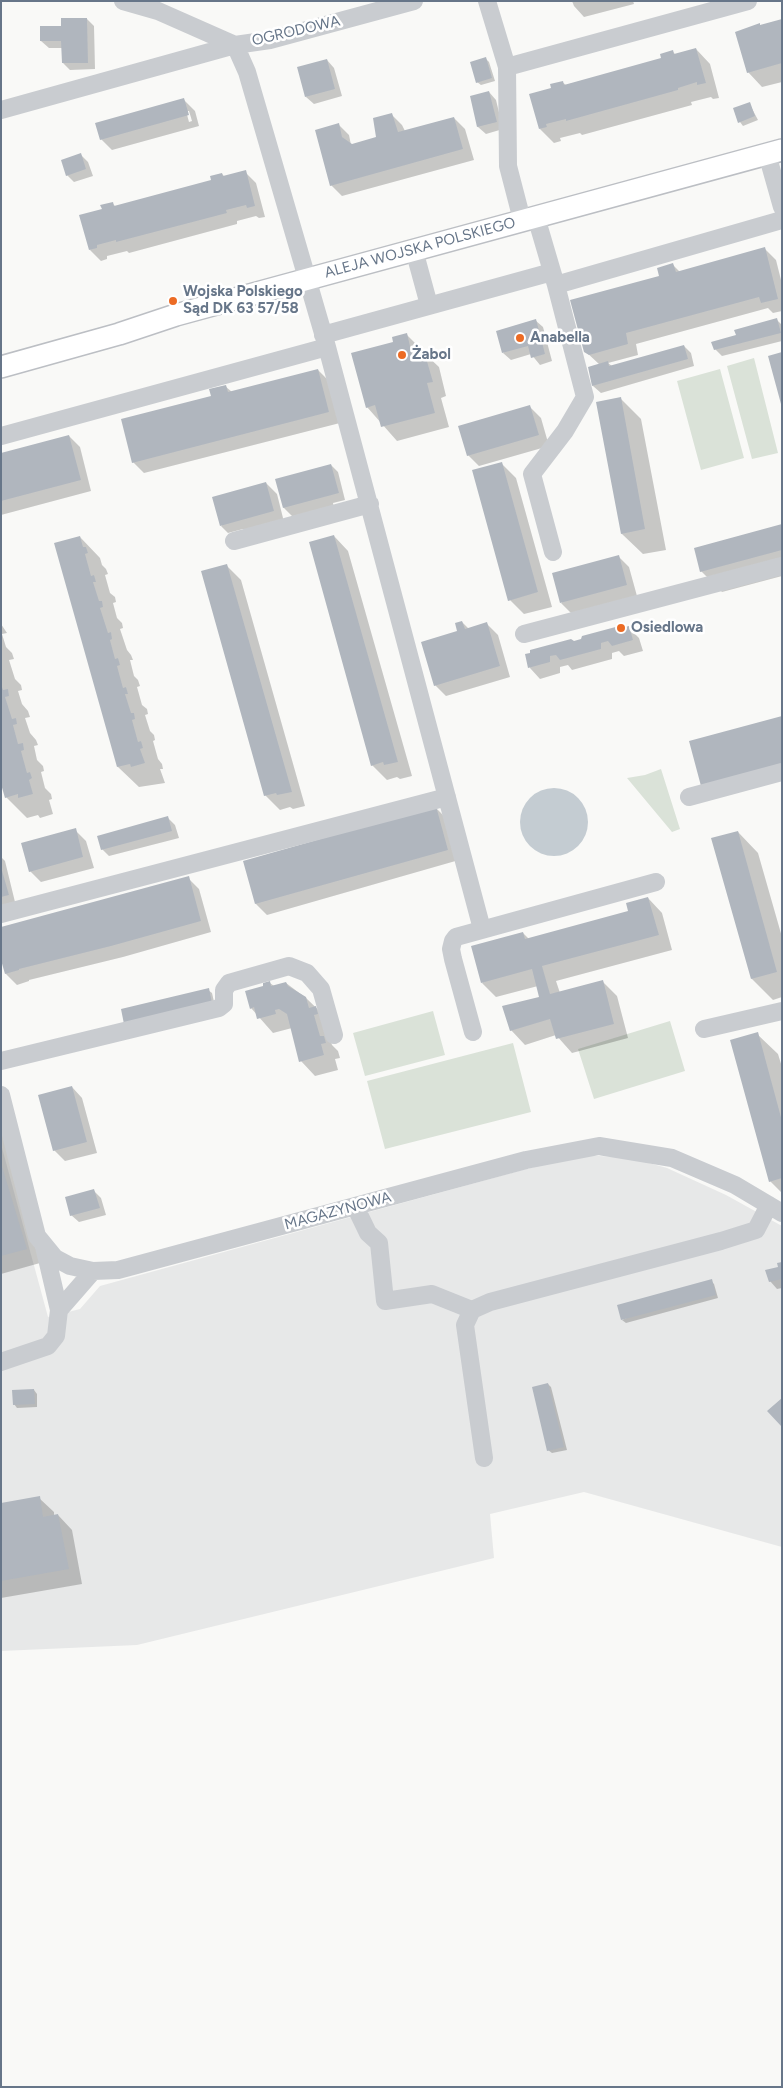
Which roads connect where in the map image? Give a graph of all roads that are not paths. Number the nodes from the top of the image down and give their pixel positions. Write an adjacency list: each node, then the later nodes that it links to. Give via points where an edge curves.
1 (123, 1): 5 (street, OGRODOWA, via 158,11)
2 (414, 1): 5 (street, OGRODOWA, via 270,40)
3 (487, 1): 6 (street)
4 (748, 1): 6 (street)
5 (235, 44): 7 (street); 14 (street, via 247,72)
6 (507, 67): 10 (street, via 508,166)
7 (1, 110)
8 (774, 152): 9 (street); 10 (main road, ALEJA WOJSKA POLSKIEGO)
9 (782, 207)
10 (529, 219): 12 (main road, ALEJA WOJSKA POLSKIEGO); 13 (street)
11 (782, 220): 13 (street)
12 (414, 250): 14 (main road, ALEJA WOJSKA POLSKIEGO); 15 (street)
13 (554, 278): 15 (street); 21 (street, via 585,396 565,431 532,474)
14 (307, 279): 16 (street); 17 (main road, ALEJA WOJSKA POLSKIEGO)
15 (430, 305): 16 (street)
16 (325, 341): 18 (street); 19 (street)
17 (1, 367)
18 (1, 436)
19 (370, 504): 20 (street); 25 (street)
20 (234, 541)
21 (553, 552)
22 (782, 566): 23 (street)
23 (524, 634)
24 (782, 772): 26 (street)
25 (447, 797): 28 (street); 29 (street)
26 (689, 797)
27 (656, 882): 29 (street)
28 (1, 914)
29 (482, 929): 32 (street, via 456,937 451,949)
30 (782, 1012): 31 (street)
31 (704, 1029)
32 (473, 1032)
33 (334, 1036): 34 (street, via 321,989 307,973 289,966 229,983 224,990 224,1004 219,1008)
34 (1, 1060)
35 (1, 1095): 38 (street, MAGAZYNOWA, via 38,1236)
36 (355, 1206): 37 (street, MAGAZYNOWA, via 526,1160 599,1146 672,1158 734,1185); 39 (street, MAGAZYNOWA, via 118,1270); 41 (street, via 368,1233 378,1243 385,1300 432,1294)
37 (775, 1209): 41 (street, via 756,1230 490,1302)
38 (44, 1245): 39 (street, MAGAZYNOWA, via 55,1258 70,1266); 40 (street)
39 (93, 1271): 40 (street)
40 (59, 1310): 42 (street, via 56,1336 48,1346)
41 (472, 1310): 43 (street, via 465,1325)
42 (1, 1362)
43 (484, 1458)

